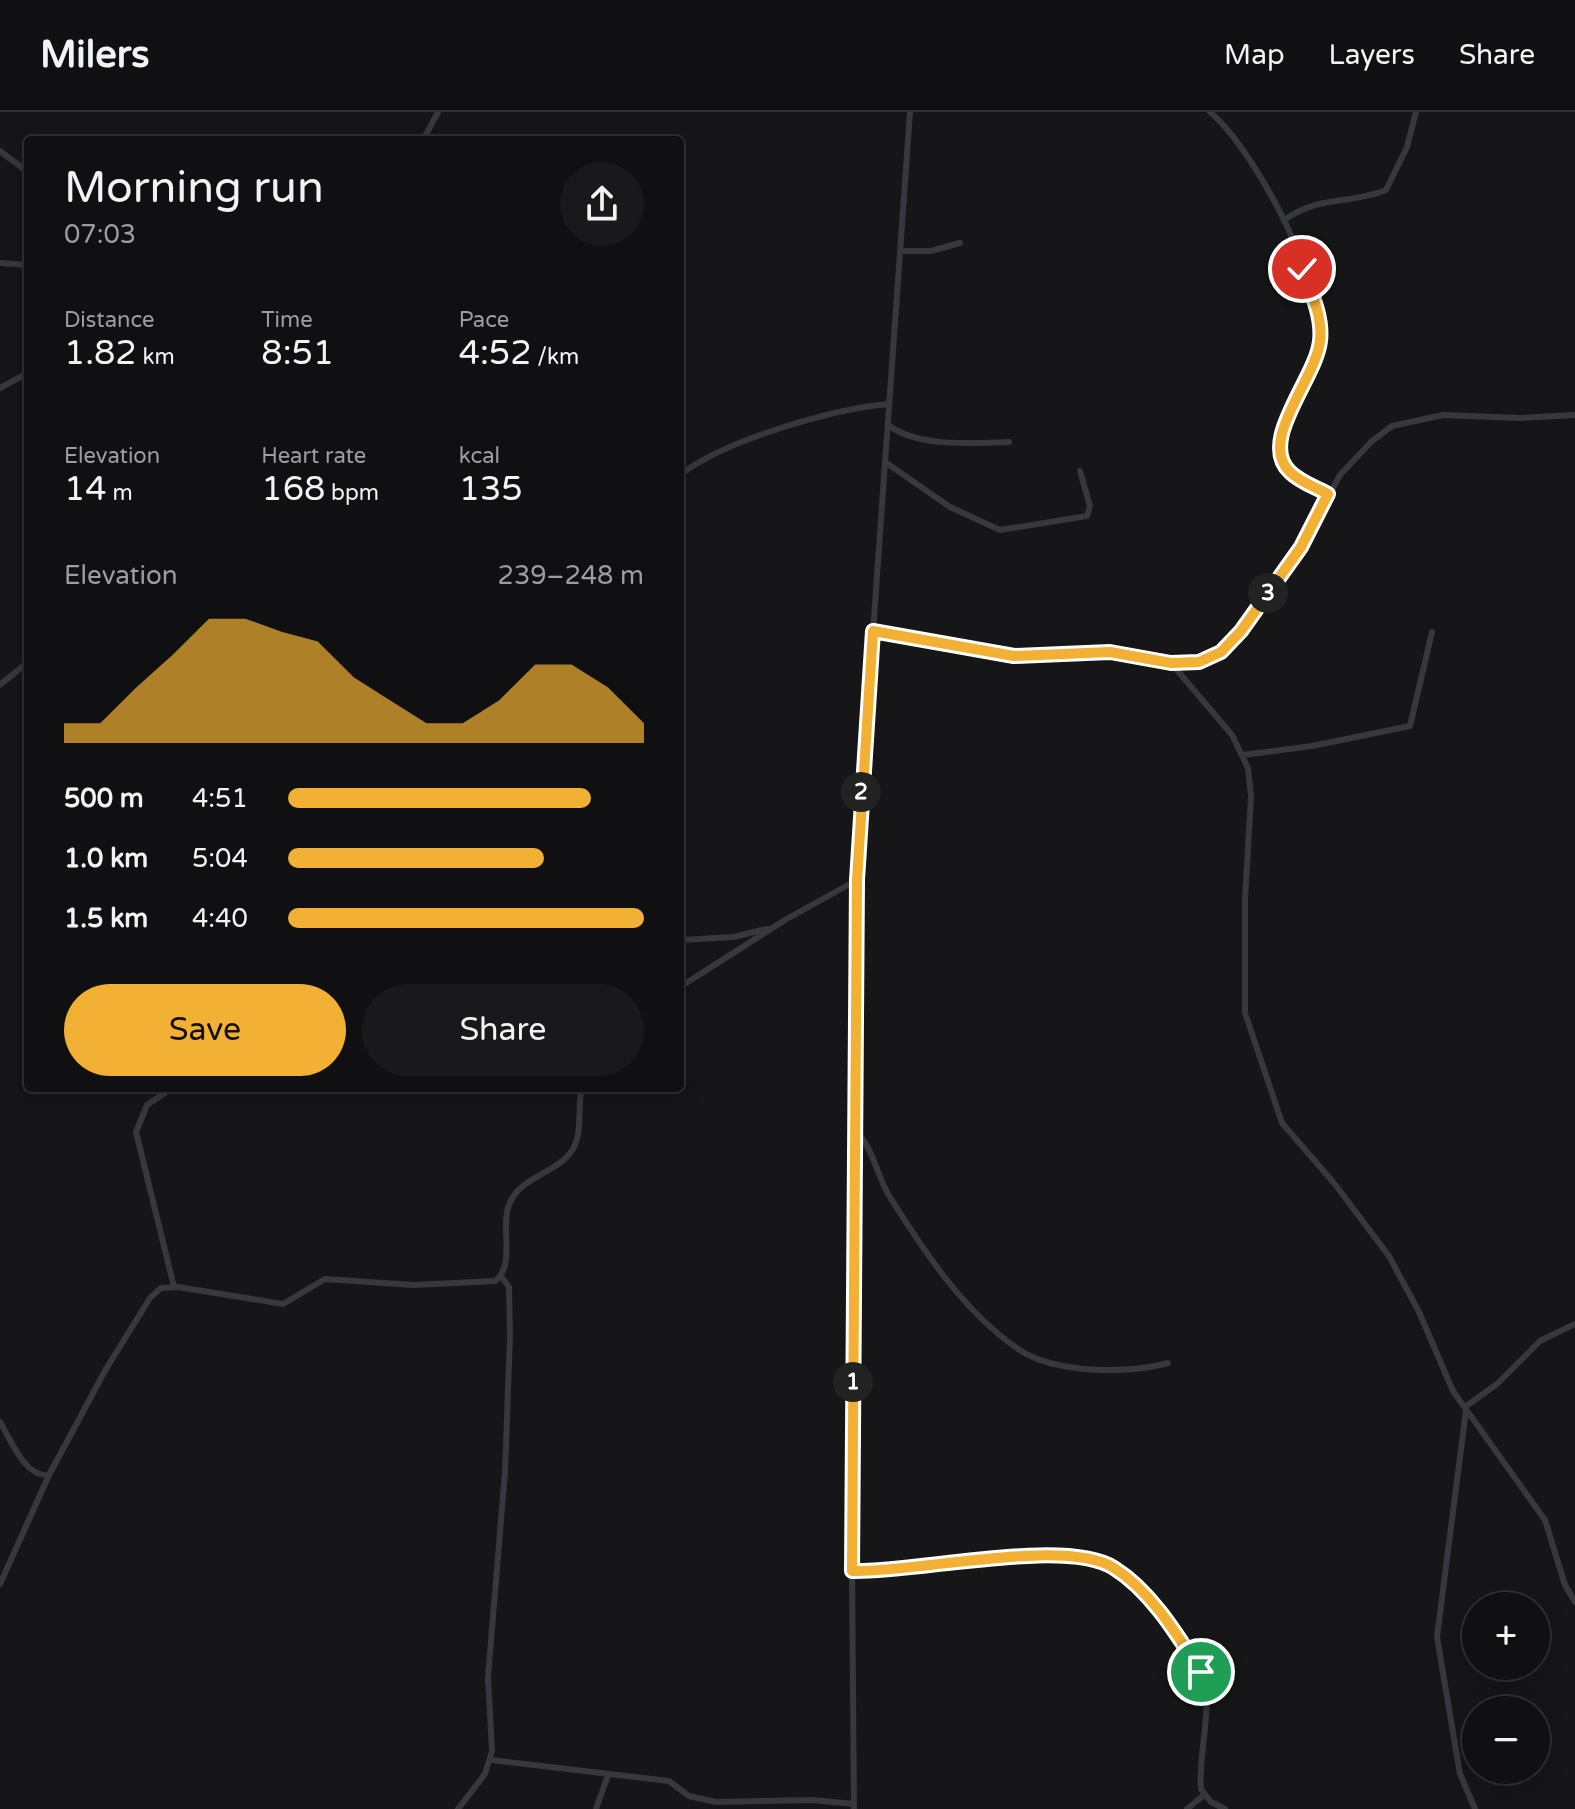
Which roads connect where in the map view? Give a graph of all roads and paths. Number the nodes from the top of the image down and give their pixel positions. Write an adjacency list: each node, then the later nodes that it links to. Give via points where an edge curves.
1 (438, 112): 5 (street)
2 (910, 112): 10 (street)
3 (1210, 112): 8 (street, via 1248,153)
4 (1416, 112): 8 (street, via 1407,147 1386,190 1333,198)
5 (425, 136)
6 (0, 151): 7 (street)
7 (24, 169)
8 (1284, 220): 22 (street, via 1320,331 1314,366 1279,436 1280,455 1296,477)
9 (960, 243): 10 (street, via 931,251)
10 (900, 251): 15 (street)
11 (0, 263): 12 (street)
12 (24, 265)
13 (24, 375): 14 (street)
14 (0, 388)
15 (889, 404): 17 (street); 21 (street, via 850,409 728,446)
16 (1575, 415): 22 (street, via 1410,419 1371,442)
17 (888, 425): 18 (street, via 898,432 957,443); 19 (street)
18 (1009, 442)
19 (885, 462): 20 (street, via 950,507 1000,530 1087,516 1090,506); 23 (street)
20 (1080, 471)
21 (684, 473)
22 (1328, 494): 25 (street, via 1301,547 1229,645 1199,662)
23 (873, 631): 25 (street, via 1014,656 1110,652); 29 (street)
24 (1432, 632): 28 (street, via 1410,726)
25 (1171, 663): 28 (street)
26 (24, 665): 27 (street)
27 (0, 685)
28 (1243, 755): 40 (street, via 1251,796 1245,1013 1277,1111 1389,1256)
29 (857, 880): 30 (street); 35 (street)
30 (771, 929): 31 (street); 32 (street)
31 (684, 940)
32 (684, 984)
33 (167, 1092): 37 (street, via 144,1109 136,1136)
34 (582, 1092): 36 (street, via 570,1153 522,1186 510,1201)
35 (854, 1130): 39 (street, via 889,1196 936,1266 1020,1350 1060,1364 1124,1371); 43 (street)
36 (501, 1276): 37 (street, via 490,1282 425,1285 325,1279 283,1304); 46 (street, via 510,1294 510,1336 505,1472 490,1637)
37 (174, 1287): 42 (street, via 161,1288 150,1298)
38 (1575, 1324): 40 (street, via 1540,1341)
39 (1168, 1363)
40 (1466, 1408): 45 (street, via 1545,1520); 54 (street, via 1437,1637 1460,1774)
41 (0, 1422): 42 (street, via 28,1466)
42 (49, 1475): 44 (street)
43 (852, 1571): 48 (street, via 1029,1555 1115,1568 1154,1606 1204,1677); 49 (street)
44 (0, 1584)
45 (1575, 1602)
46 (491, 1760): 47 (street); 50 (street)
47 (608, 1775): 49 (street, via 672,1781 689,1796 716,1802 812,1800); 51 (street)
48 (1204, 1795): 52 (street); 53 (street)
49 (854, 1807)
50 (458, 1809)
51 (596, 1809)
52 (1187, 1809)
53 (1225, 1809)
54 (1475, 1809)

